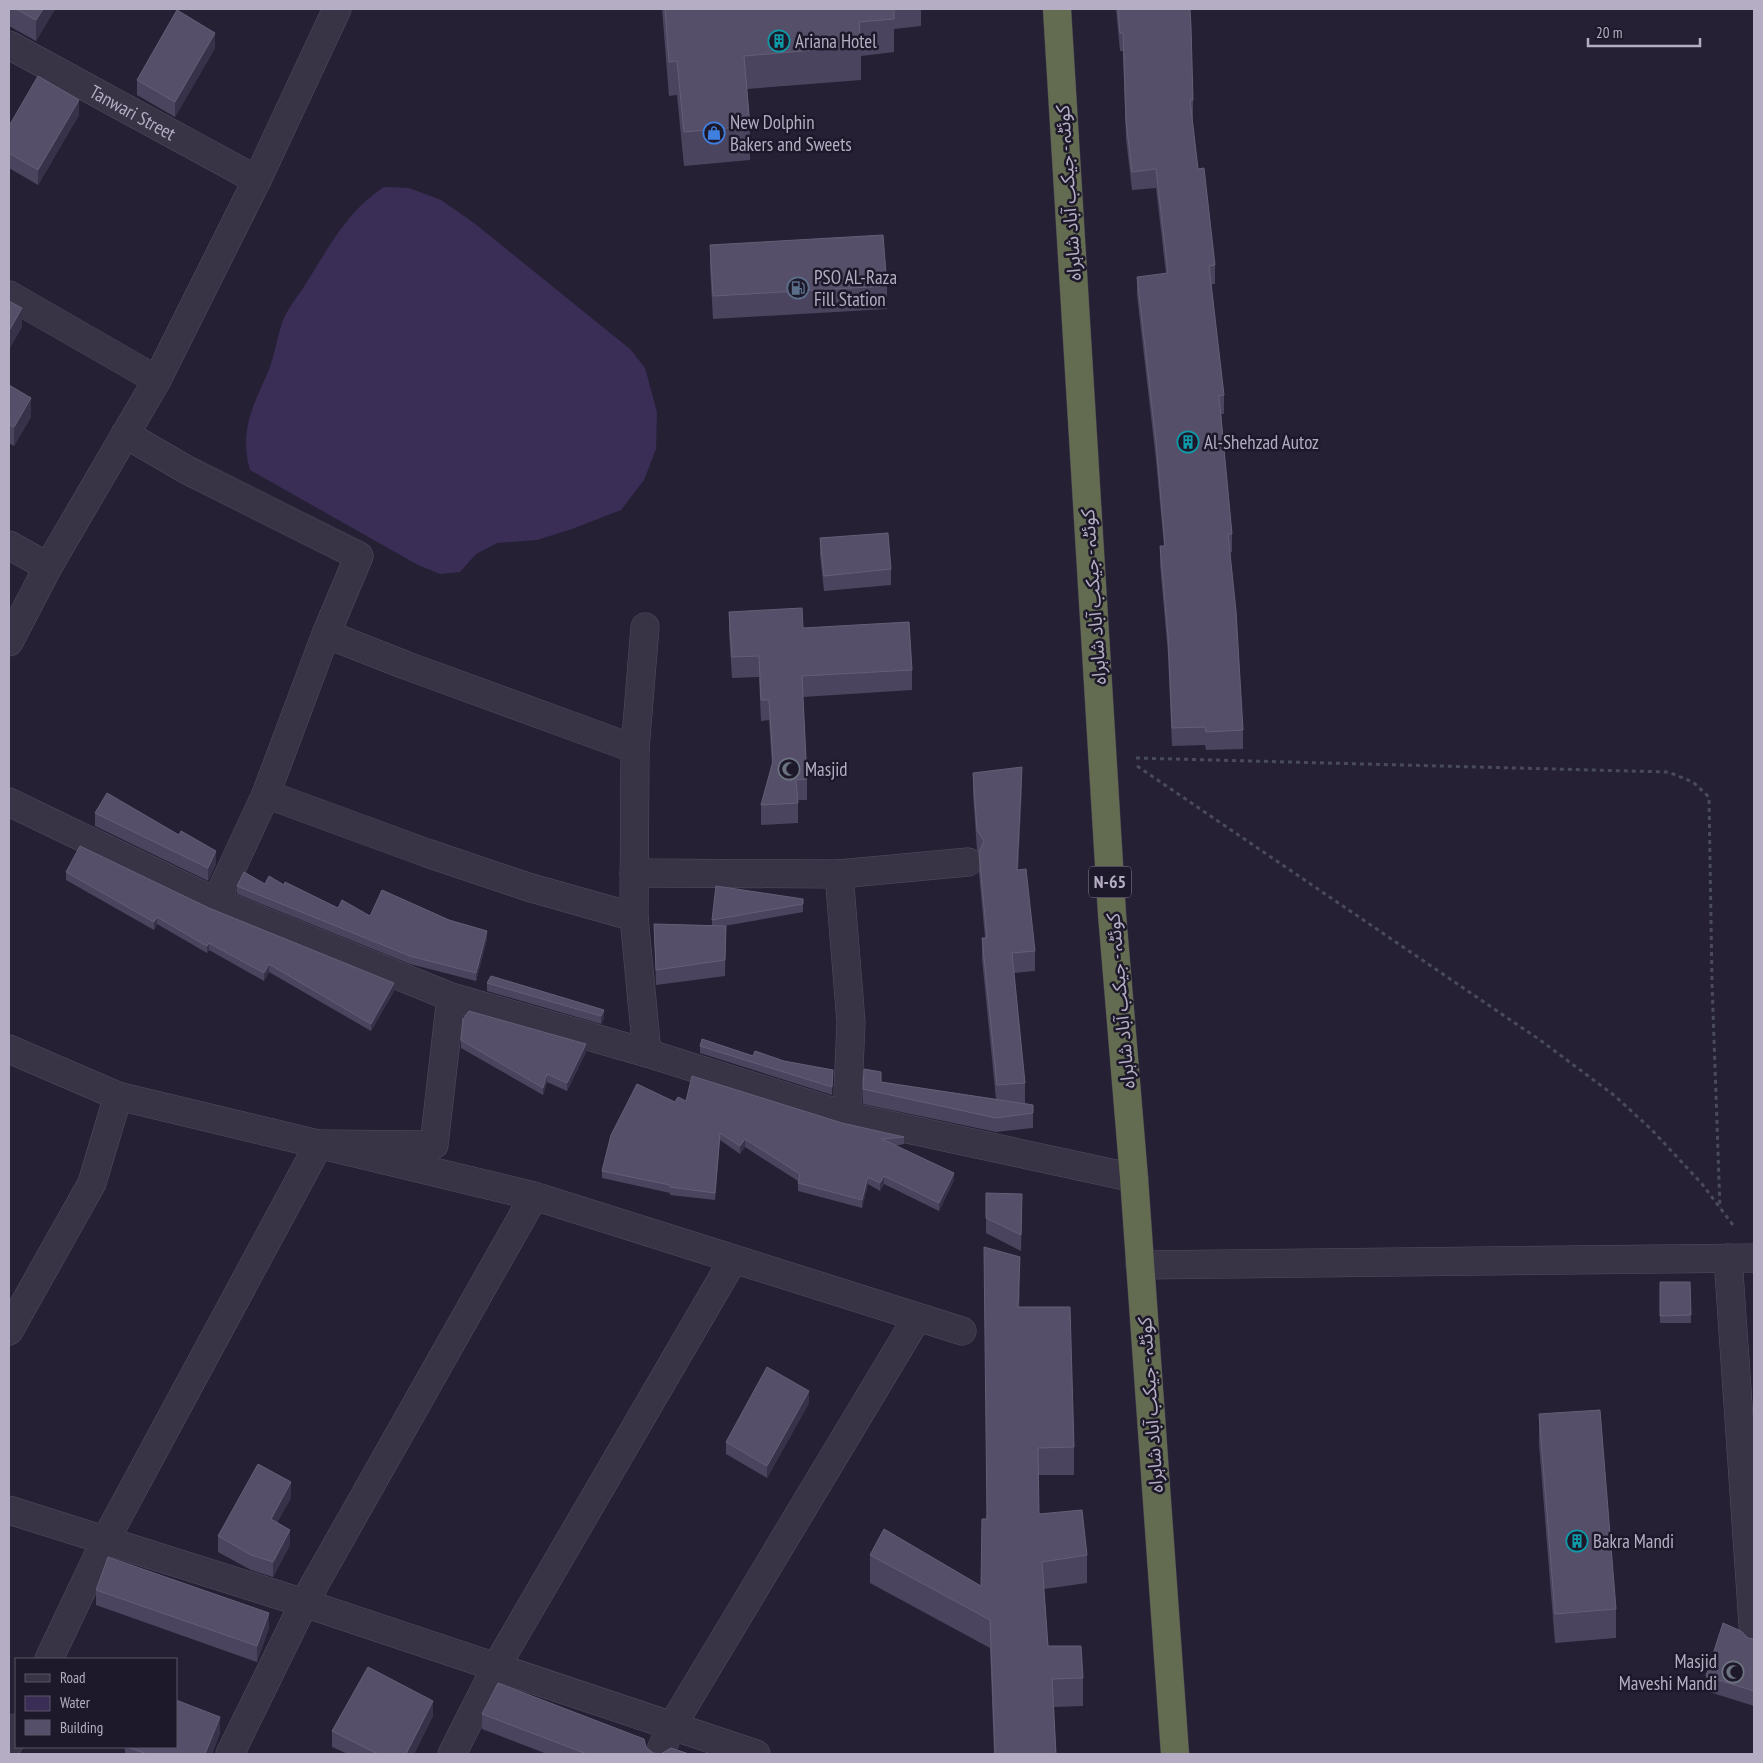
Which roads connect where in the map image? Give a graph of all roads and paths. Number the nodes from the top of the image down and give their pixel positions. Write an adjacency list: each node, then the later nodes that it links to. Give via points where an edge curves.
1 (337, 9): 4 (street)
2 (1056, 9): 13 (highway, کوئٹہ - جیکب آباد شاہراہ / N-65)
3 (9, 45): 4 (street, Tanwari Street)
4 (257, 180): 6 (street)
5 (9, 295): 6 (street)
6 (157, 380): 7 (street)
7 (125, 434): 9 (street); 11 (street, via 186,470 359,556)
8 (9, 545): 9 (street)
9 (48, 566): 12 (street)
10 (645, 626): 14 (street)
11 (326, 634): 14 (street); 16 (street)
12 (9, 642)
13 (1102, 741): 15 (path); 29 (highway, کوئٹہ - جیکب آباد شاہراہ / N-65, via 1112,914)
14 (635, 749): 19 (street)
15 (1126, 758): 31 (path, via 1540,1040 1615,1096 1652,1130); 31 (path, via 1668,772 1693,782 1709,798)
16 (266, 794): 21 (street); 22 (street, via 519,884)
17 (9, 802): 21 (street)
18 (968, 862): 20 (street)
19 (634, 873): 20 (street); 22 (street)
20 (839, 874): 27 (street, via 851,1022)
21 (216, 902): 23 (street)
22 (634, 916): 25 (street)
23 (451, 997): 25 (street); 28 (street, via 434,1145)
24 (9, 1049): 26 (street)
25 (647, 1053): 27 (street)
26 (118, 1096): 28 (street); 38 (street, via 92,1183)
27 (847, 1116): 29 (street)
28 (319, 1144): 30 (street); 41 (street)
29 (1134, 1178): 36 (highway, کوئٹہ - جیکب آباد شاہراہ / N-65)
30 (534, 1196): 35 (street); 42 (street)
31 (1720, 1208): 32 (path)
32 (1736, 1228)
33 (1728, 1258): 34 (street); 36 (street); 43 (street)
34 (1754, 1258)
35 (733, 1260): 37 (street); 45 (street)
36 (1140, 1265): 53 (highway, کوئٹہ - جیکب آباد شاہراہ / N-65)
37 (917, 1318): 39 (street); 46 (street)
38 (9, 1331)
39 (962, 1331)
40 (9, 1510): 41 (street)
41 (106, 1540): 42 (street); 44 (street)
42 (304, 1603): 45 (street); 49 (street)
43 (1754, 1639)
44 (49, 1658)
45 (496, 1667): 46 (street); 50 (street)
46 (672, 1726): 51 (street); 52 (street)
47 (15, 1730): 48 (street)
48 (9, 1743)
49 (230, 1754)
50 (452, 1754)
51 (659, 1754)
52 (756, 1754)
53 (1175, 1754)

